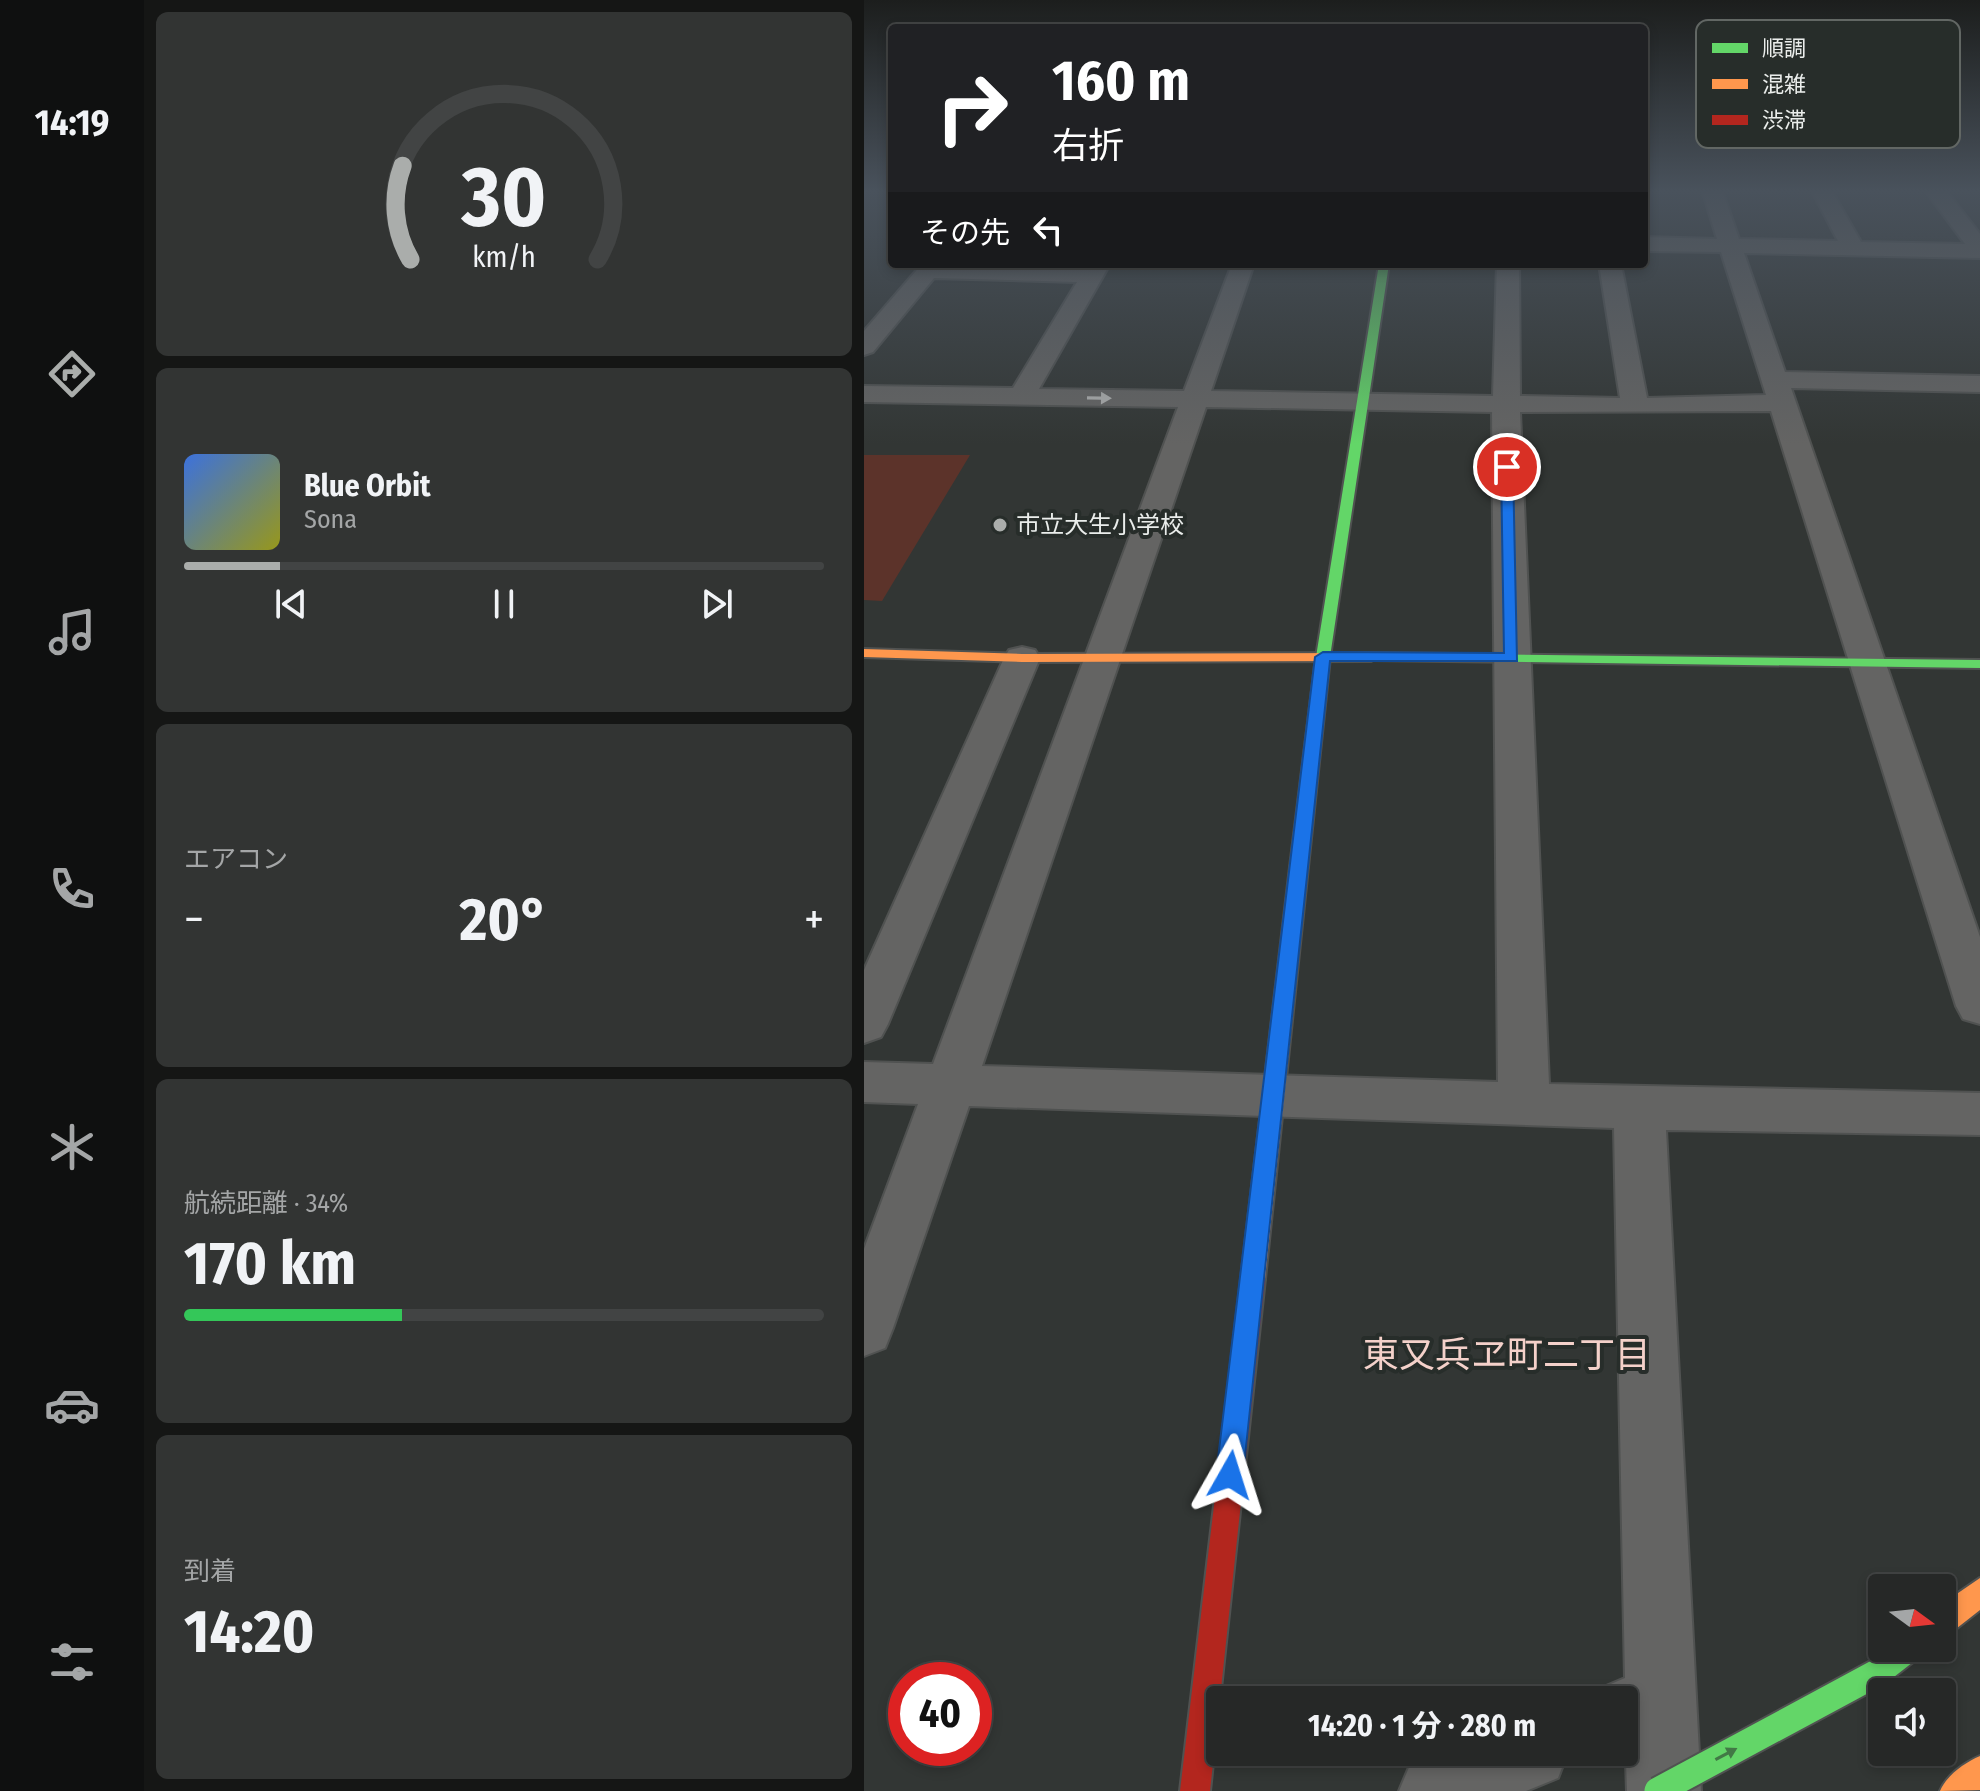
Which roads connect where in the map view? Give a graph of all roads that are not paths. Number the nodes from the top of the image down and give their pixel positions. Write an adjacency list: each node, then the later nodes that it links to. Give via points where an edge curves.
1 (924, 277): 8 (street)
2 (1091, 277): 12 (street)
3 (1239, 277): 13 (street)
4 (1382, 277): 14 (main road)
5 (1508, 277): 15 (street)
6 (1612, 277): 16 (street)
7 (1741, 277): 10 (street)
8 (864, 347)
9 (1980, 384): 10 (street)
10 (1776, 391): 16 (street); 22 (street)
11 (864, 394): 12 (street)
12 (1021, 397): 13 (street, one-way to 13)
13 (1195, 400): 14 (street); 21 (street)
14 (1360, 402): 15 (street); 18 (main road)
15 (1506, 404): 16 (street); 19 (street)
16 (1635, 406)
17 (866, 656): 20 (main road)
18 (1323, 657): 19 (main road); 21 (main road); 28 (main road)
19 (1512, 657): 22 (main road); 29 (street)
20 (1022, 658): 21 (main road); 25 (street)
21 (1102, 659): 27 (street)
22 (1869, 663): 23 (main road); 24 (street)
23 (1980, 664)
24 (1980, 1006)
25 (864, 1024)
26 (864, 1082): 27 (street)
27 (951, 1085): 28 (street); 32 (street)
28 (1271, 1095): 29 (street); 39 (main road)
29 (1524, 1102): 30 (street)
30 (1639, 1108): 31 (street); 36 (street)
31 (1980, 1114)
32 (864, 1328)
33 (1980, 1592): 34 (main road)
34 (1956, 1611)
35 (1891, 1662): 41 (main road, one-way to 35, bridge)
36 (1643, 1706): 42 (street)
37 (1498, 1766): 40 (street)
38 (1980, 1771): 43 (main road)
39 (1195, 1791)
40 (1436, 1791)
41 (1658, 1791)
42 (1664, 1791)
43 (1955, 1791)

